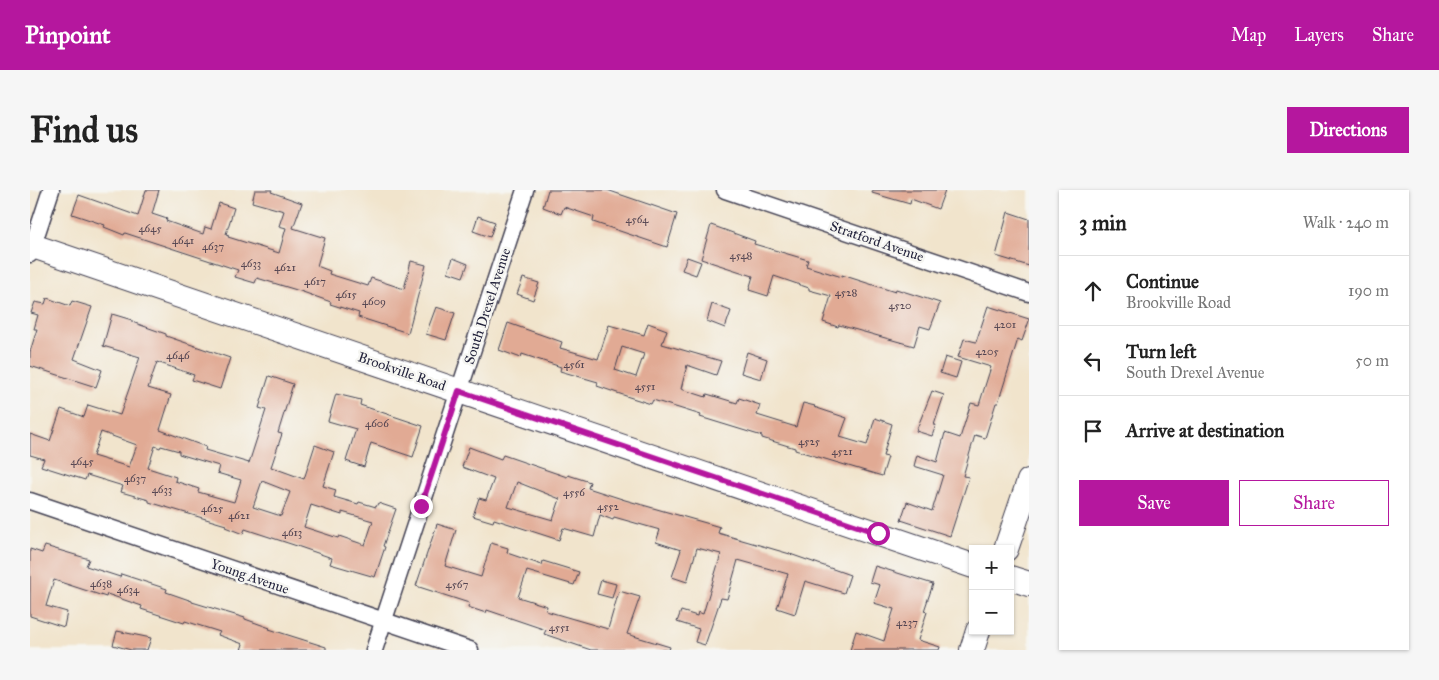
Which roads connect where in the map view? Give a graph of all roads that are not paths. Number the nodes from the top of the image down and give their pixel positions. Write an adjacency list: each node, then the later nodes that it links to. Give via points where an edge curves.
1 (51, 190): 4 (street)
2 (525, 190): 6 (street, South Drexel Avenue)
3 (725, 190): 5 (street, Stratford Avenue)
4 (31, 248): 6 (street, Brookville Road)
5 (1029, 293)
6 (459, 391): 10 (street, Brookville Road); 13 (street, South Drexel Avenue)
7 (1029, 481): 9 (street)
8 (30, 501): 13 (street, Young Avenue)
9 (1007, 545)
10 (969, 565)
11 (1014, 579): 12 (street)
12 (1029, 584)
13 (383, 621): 15 (street, South Drexel Avenue); 16 (street, Young Avenue)
14 (977, 635): 17 (street)
15 (374, 650)
16 (470, 650)
17 (972, 650)

